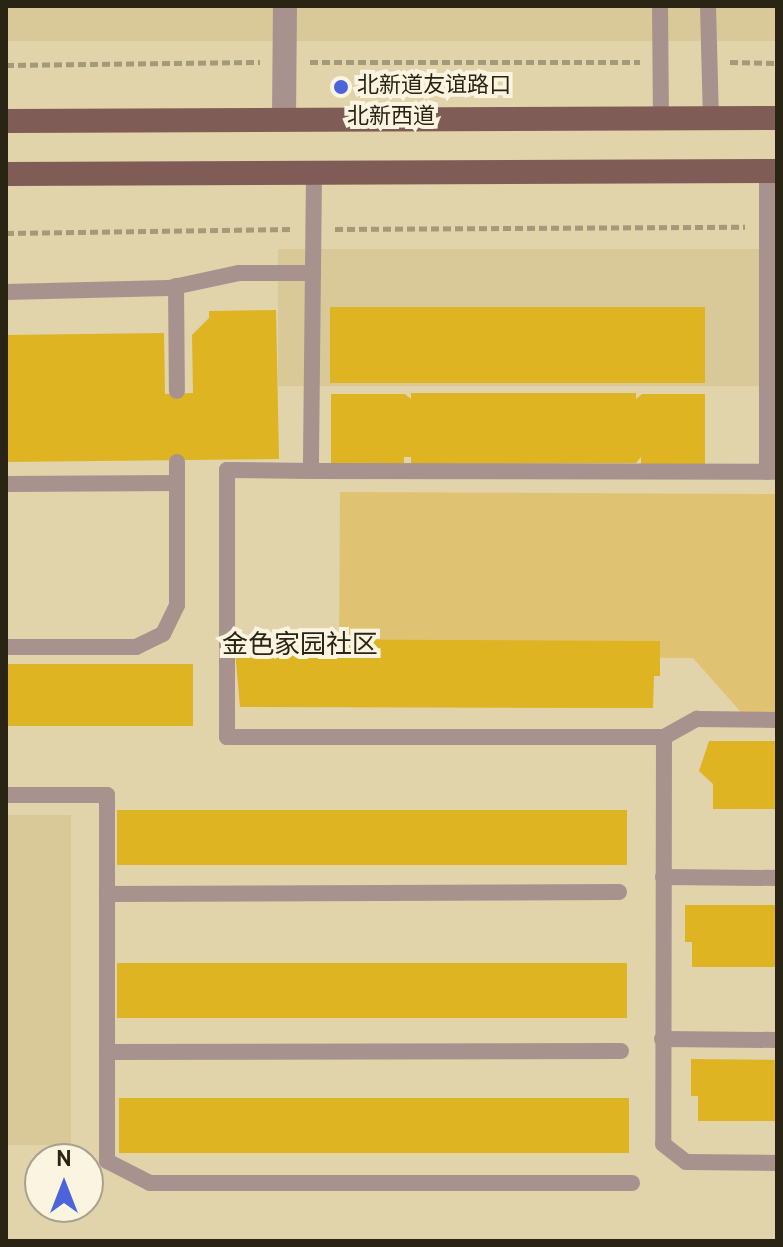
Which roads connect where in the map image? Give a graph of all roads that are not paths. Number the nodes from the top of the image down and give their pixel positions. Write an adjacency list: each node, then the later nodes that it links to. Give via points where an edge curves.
1 (285, 6): 4 (street)
2 (660, 6): 5 (lane)
3 (708, 6): 6 (lane)
4 (284, 118): 5 (main road, 北新西道); 8 (main road, 北新西道)
5 (661, 118): 6 (main road, 北新西道)
6 (711, 118): 7 (main road, 北新西道)
7 (777, 118)
8 (6, 121)
9 (772, 171): 10 (main road); 18 (lane, via 767,227)
10 (314, 173): 11 (main road); 12 (lane)
11 (6, 174)
12 (313, 273): 13 (lane, via 239,273); 17 (lane)
13 (176, 286): 14 (lane); 15 (lane)
14 (6, 292)
15 (177, 391)
16 (177, 462): 19 (lane)
17 (311, 471): 18 (lane); 23 (lane, via 227,470 227,737)
18 (772, 472)
19 (177, 483): 20 (lane); 21 (lane, via 177,605 163,634 136,647)
20 (6, 484)
21 (6, 647)
22 (777, 720): 23 (lane, via 697,719)
23 (664, 737): 25 (lane)
24 (6, 795): 28 (lane, via 107,795)
25 (663, 877): 26 (lane); 29 (lane)
26 (777, 878)
27 (619, 892): 28 (lane)
28 (107, 894): 32 (lane)
29 (662, 1039): 30 (lane); 33 (lane, via 663,1144 686,1162)
30 (777, 1040)
31 (621, 1051): 32 (lane)
32 (107, 1052): 34 (lane, via 107,1161 150,1183)
33 (777, 1163)
34 (632, 1183)

